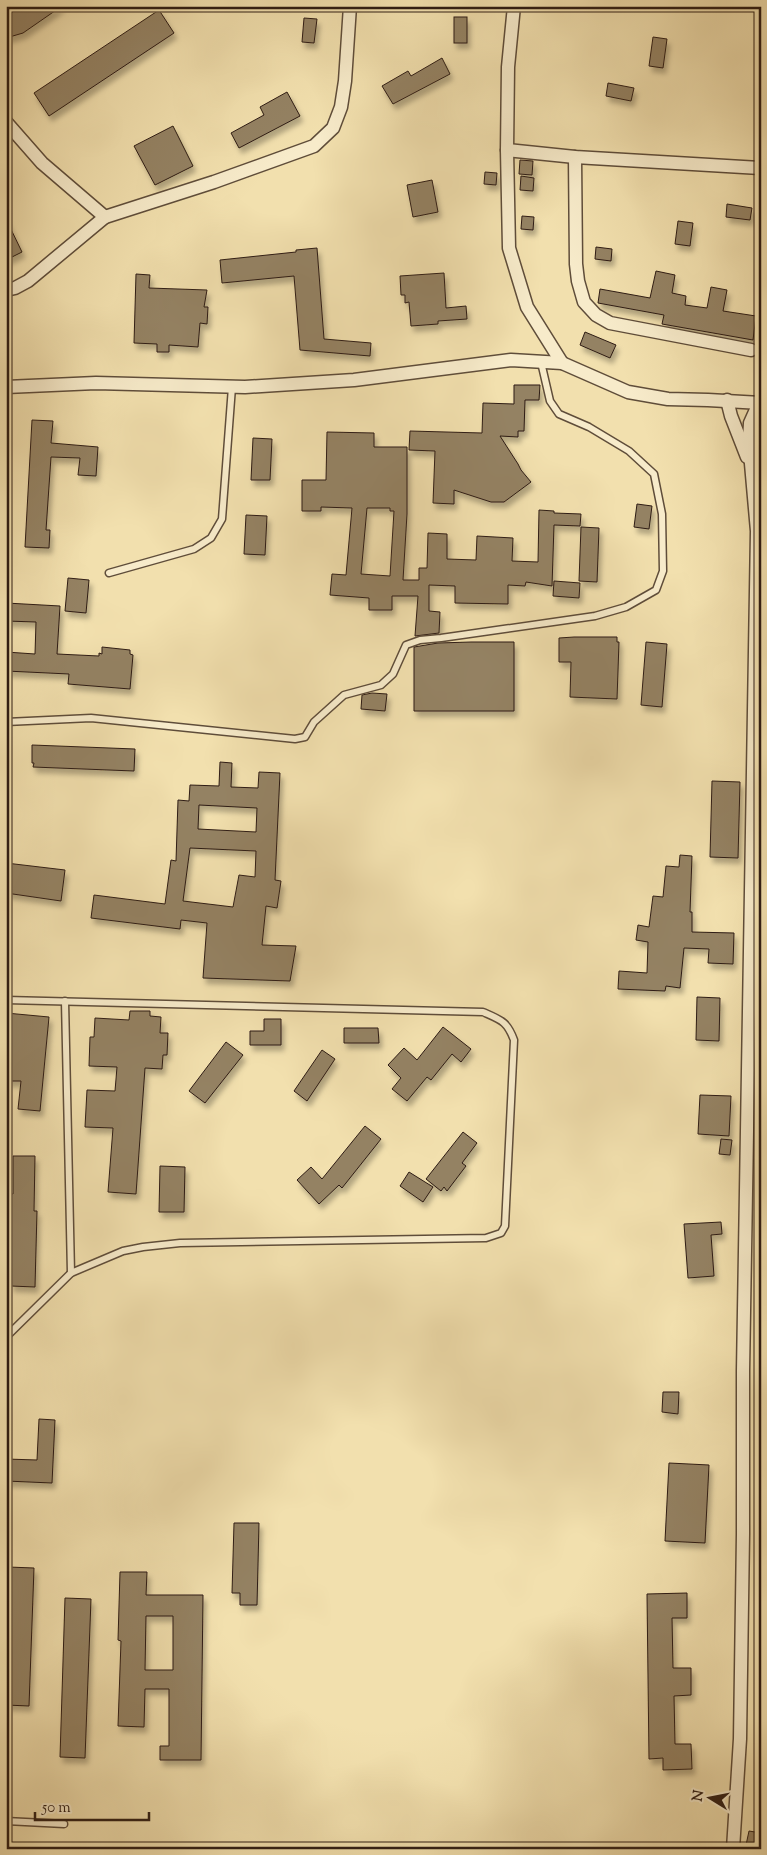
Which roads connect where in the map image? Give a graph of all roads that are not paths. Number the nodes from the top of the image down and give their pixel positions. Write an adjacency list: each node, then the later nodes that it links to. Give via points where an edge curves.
1 (350, 6): 7 (street, via 346,81 341,106 333,128 314,146)
2 (514, 6): 4 (street, via 508,67)
3 (6, 122): 7 (street, via 42,163)
4 (507, 150): 5 (street); 11 (street, via 509,248 527,308)
5 (575, 157): 6 (street); 9 (street, via 576,264 584,302 610,323)
6 (760, 168)
7 (105, 217): 8 (street, via 28,281)
8 (6, 290)
9 (751, 350)
10 (541, 362): 11 (street); 13 (street, via 511,360 354,380); 19 (lane, via 550,401 559,414 589,427 629,451 654,474 662,514 663,571 656,590 626,607 595,616 420,640 406,645 393,674 381,685 344,695 314,722 305,737 276,737 91,718)
11 (562, 363): 14 (street, via 628,392 668,399)
12 (6, 387): 13 (street, via 96,384)
13 (232, 387): 18 (lane, via 222,519 211,538 194,549)
14 (727, 400): 15 (street); 16 (street)
15 (760, 403): 16 (street, via 750,423)
16 (751, 469): 17 (street)
17 (759, 526): 20 (street)
18 (109, 573)
19 (6, 722)
20 (757, 743): 27 (street, via 744,1315 740,1739)
21 (6, 1000): 22 (lane)
22 (66, 1001): 23 (lane); 23 (lane, via 483,1012 509,1027 514,1040 505,1226 501,1233 486,1238 180,1243 122,1251)
23 (71, 1273): 24 (lane)
24 (6, 1337)
25 (6, 1821): 26 (lane)
26 (64, 1824)
27 (733, 1849)

